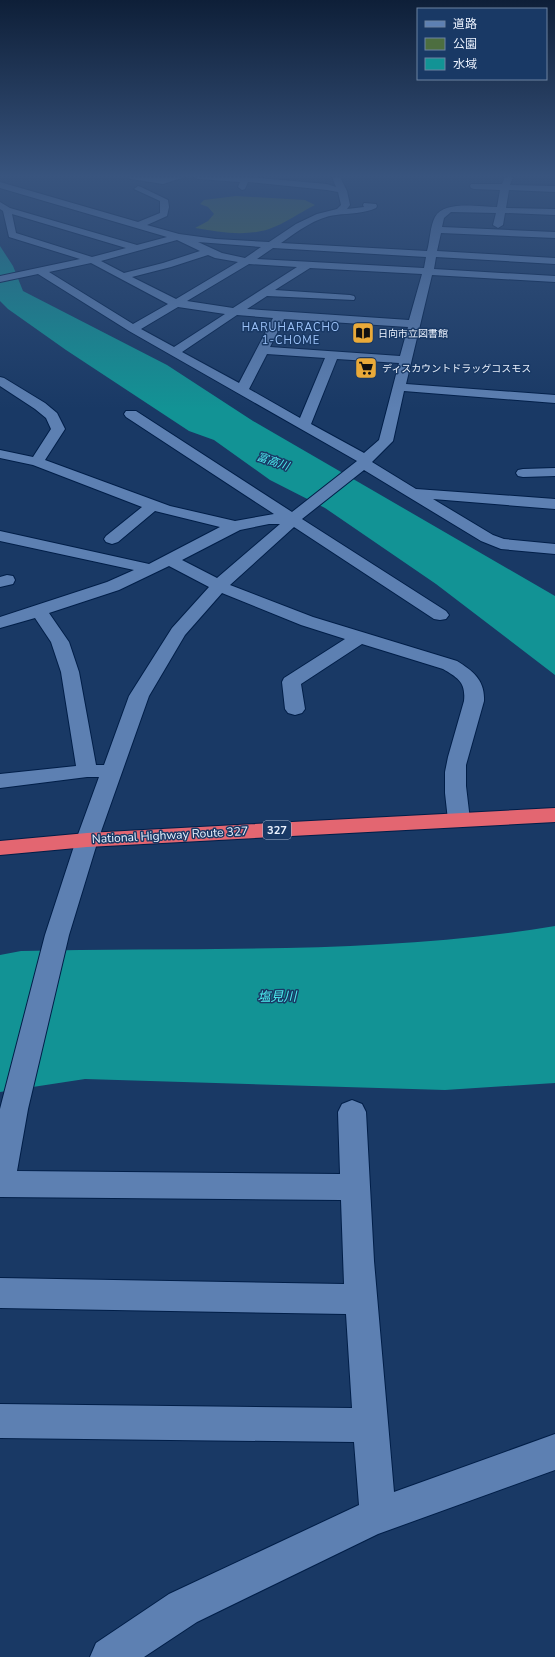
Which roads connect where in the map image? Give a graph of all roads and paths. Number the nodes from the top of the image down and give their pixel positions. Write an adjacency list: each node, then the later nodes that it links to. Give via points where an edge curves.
1 (73, 254): 10 (street)
2 (113, 254): 10 (street)
3 (200, 254): 16 (street)
4 (213, 254): 11 (street)
5 (257, 254): 11 (street)
6 (431, 254): 15 (street)
7 (436, 254): 9 (street)
8 (494, 254): 9 (street)
9 (494, 258): 12 (street)
10 (92, 260): 14 (street); 16 (street)
11 (247, 261): 13 (street); 20 (street)
12 (555, 261)
13 (307, 265): 15 (street, via 360,272); 19 (street)
14 (36, 271): 17 (street); 25 (street)
15 (428, 272): 18 (street); 24 (street)
16 (123, 276): 20 (street)
17 (0, 279)
18 (555, 279)
19 (266, 293): 21 (street); 23 (street, via 351,294)
20 (175, 303): 21 (street); 25 (street)
21 (236, 312): 22 (street); 27 (street)
22 (280, 315): 23 (street); 26 (street)
23 (342, 319): 24 (street)
24 (414, 324): 29 (street)
25 (133, 329): 27 (street)
26 (263, 350): 28 (street); 32 (street)
27 (174, 352): 32 (street)
28 (332, 355): 29 (street); 35 (street)
29 (405, 360): 31 (street)
30 (0, 381): 37 (street, via 40,406 52,416 58,429)
31 (400, 387): 33 (street); 38 (street, via 386,441)
32 (242, 389): 35 (street)
33 (555, 399)
34 (132, 414): 44 (street, via 251,494)
35 (304, 425): 38 (street)
36 (0, 454): 37 (street)
37 (37, 462): 43 (street)
38 (363, 464): 41 (street); 44 (street)
39 (555, 472): 40 (street)
40 (523, 473)
41 (412, 492): 42 (street); 48 (street, via 501,544)
42 (555, 504)
43 (154, 505): 45 (street, via 165,510); 47 (street)
44 (294, 518): 45 (street, via 269,519); 51 (street); 53 (street)
45 (236, 526): 49 (street)
46 (0, 536): 50 (street)
47 (112, 539)
48 (555, 549)
49 (170, 560): 50 (street); 51 (street)
50 (150, 570): 52 (street, via 113,586)
51 (219, 586): 55 (street, via 307,621); 58 (street, via 178,632 152,673 139,696)
52 (38, 611): 54 (street); 57 (street, via 60,642 70,672)
53 (440, 615)
54 (0, 623)
55 (360, 637): 56 (street, via 291,682); 61 (street, via 450,665 473,685 475,697 456,764 455,786)
56 (295, 709)
57 (87, 771): 58 (street); 59 (street)
58 (111, 771): 62 (street)
59 (0, 781)
60 (555, 815): 61 (highway, National Highway Route 327 / 327)
61 (459, 820): 62 (highway, National Highway Route 327 / 327)
62 (87, 840): 63 (highway, National Highway Route 327 / 327); 65 (street, via 56,935 14,1109)
63 (0, 848)
64 (352, 1112): 66 (street)
65 (0, 1183): 66 (street)
66 (354, 1188): 68 (street)
67 (0, 1293): 68 (street)
68 (361, 1299): 70 (street)
69 (0, 1421): 70 (street)
70 (370, 1425): 72 (street, via 377,1509)
71 (555, 1452): 72 (street)
72 (382, 1514): 73 (street, via 183,1608)
73 (110, 1657)

